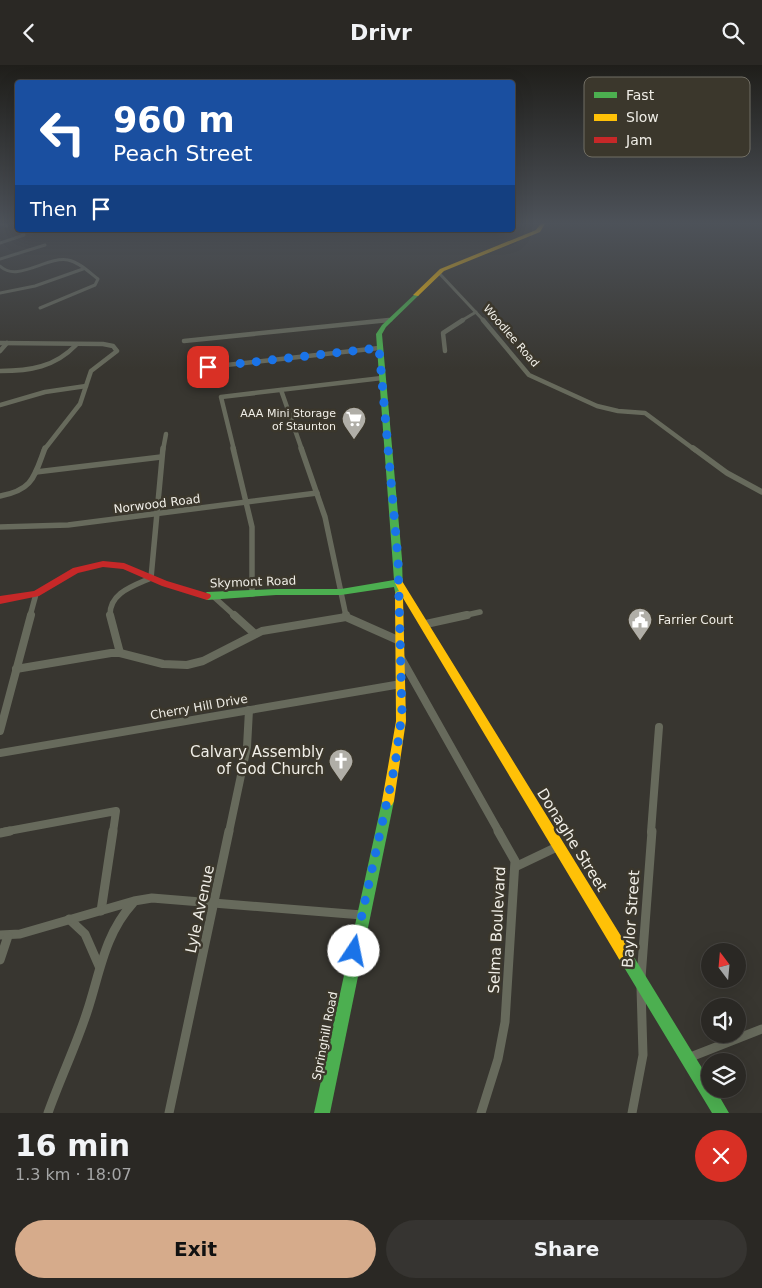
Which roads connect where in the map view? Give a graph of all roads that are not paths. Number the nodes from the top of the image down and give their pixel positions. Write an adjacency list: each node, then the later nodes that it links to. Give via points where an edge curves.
1 (4, 271): 2 (street)
2 (21, 271)
3 (78, 271): 7 (street, via 34,287)
4 (86, 271): 8 (street, via 98,279 97,283)
5 (442, 271): 6 (street, Springhill Road)
6 (439, 273): 9 (street, Woodlee Road); 10 (street, Springhill Road)
7 (0, 293)
8 (40, 309)
9 (476, 311): 17 (street, via 442,333); 27 (street, Woodlee Road, via 531,376 602,408 645,413 727,473)
10 (391, 320): 11 (street); 15 (street, Springhill Road, via 380,333)
11 (184, 341)
12 (0, 343): 13 (street)
13 (7, 343): 14 (street); 16 (street)
14 (76, 345): 19 (street, via 65,358 51,365 22,371); 21 (street, via 106,344 116,350 112,357 91,370)
15 (379, 348): 18 (street); 20 (street, Springhill Road)
16 (0, 351)
17 (446, 351)
18 (208, 367)
19 (0, 371)
20 (382, 378): 22 (street); 34 (street, Springhill Road)
21 (86, 387): 23 (street, via 45,392); 26 (street, via 76,411 45,448)
22 (281, 390): 28 (street); 30 (street, via 220,397)
23 (0, 405)
24 (166, 434): 25 (street)
25 (160, 457): 26 (street); 31 (street)
26 (36, 472): 29 (street, via 25,489)
27 (762, 492)
28 (317, 493): 30 (street, Norwood Road); 35 (street)
29 (0, 496)
30 (244, 503): 31 (street, Norwood Road); 37 (street, via 252,531)
31 (155, 515): 32 (street, Norwood Road, via 68,525); 33 (street)
32 (0, 527)
33 (151, 578): 36 (street, Skymont Road, via 124,566 96,565 70,573); 38 (street, Skymont Road); 45 (street, via 121,591 112,601 109,618)
34 (399, 583): 35 (street, Skymont Road); 42 (street, Donaghe Street); 44 (street, Springhill Road)
35 (341, 592): 37 (street, Skymont Road); 41 (street)
36 (36, 594): 39 (street, Skymont Road); 47 (street)
37 (252, 594): 38 (street, Skymont Road)
38 (214, 597): 43 (street)
39 (0, 600)
40 (480, 611): 42 (street)
41 (346, 617): 43 (street); 44 (street)
42 (426, 625): 54 (street, Donaghe Street)
43 (255, 633): 45 (street, via 206,659 187,665 153,662)
44 (400, 641): 46 (street, Springhill Road)
45 (120, 653): 47 (street)
46 (400, 656): 48 (street, Springhill Road); 55 (street, Selma Boulevard, via 506,844)
47 (16, 669): 51 (street)
48 (401, 684): 49 (street, Cherry Hill Drive); 59 (street, Springhill Road, via 398,750)
49 (249, 710): 52 (street, Cherry Hill Drive); 57 (street, Lyle Avenue, via 247,747)
50 (658, 727): 64 (street, Baylor Street)
51 (0, 731)
52 (0, 753)
53 (0, 833): 58 (street, via 116,811)
54 (559, 846): 55 (street); 64 (street, Donaghe Street)
55 (515, 867): 70 (street, Selma Boulevard, via 505,1022 498,1059)
56 (134, 901): 57 (street, via 158,898); 58 (street); 63 (street, via 115,924)
57 (215, 903): 59 (street); 68 (street, Lyle Avenue)
58 (101, 911): 60 (street)
59 (362, 915): 69 (street, Springhill Road)
60 (70, 919): 61 (street); 63 (street, via 87,935)
61 (4, 936): 62 (street)
62 (0, 960)
63 (99, 966): 67 (street, via 86,1013)
64 (641, 979): 66 (street, Donaghe Street); 71 (street, Baylor Street, via 643,1055)
65 (762, 1029): 66 (street)
66 (688, 1058): 72 (street, Donaghe Street)
67 (48, 1113)
68 (169, 1113)
69 (322, 1113)
70 (481, 1113)
71 (632, 1113)
72 (721, 1113)

